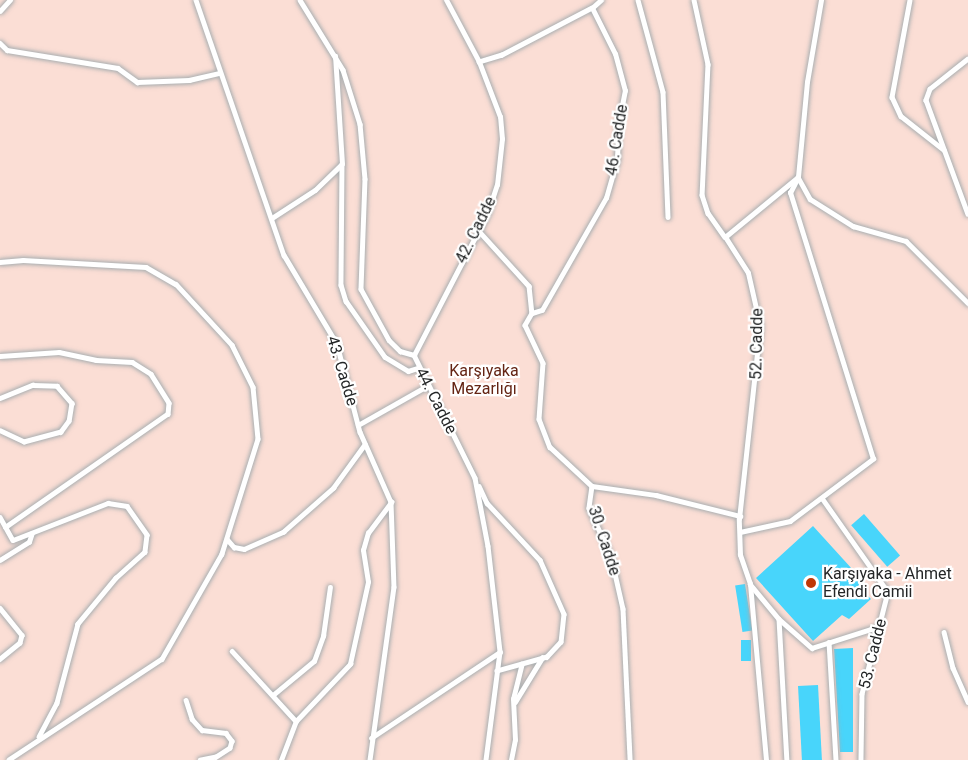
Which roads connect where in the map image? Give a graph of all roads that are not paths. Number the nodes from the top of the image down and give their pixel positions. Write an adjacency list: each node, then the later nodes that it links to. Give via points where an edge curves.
1 (10, 0): 11 (lane)
2 (196, 0): 16 (lane, 43. Cadde)
3 (300, 0): 13 (lane, 44. Cadde)
4 (446, 0): 15 (lane, 42. Cadde)
5 (601, 0): 10 (lane)
6 (638, 0): 21 (lane, via 663,92)
7 (694, 0): 24 (lane, 52. Cadde, via 708,64 702,195 708,213)
8 (821, 0): 19 (lane, via 807,82)
9 (910, 0): 17 (lane, via 892,97 901,116)
10 (592, 8): 15 (lane, via 502,55); 27 (lane, 46. Cadde, via 615,54 625,91 617,160 606,198 542,310)
11 (0, 11)
12 (0, 43): 16 (lane, via 7,50 118,68 137,82 189,80)
13 (335, 53): 18 (lane); 28 (lane, 44. Cadde, via 360,124 365,179 360,289 389,340 400,351)
14 (968, 59): 17 (lane, via 930,89 926,100)
15 (479, 62): 23 (lane, 42. Cadde, via 500,117 502,139 498,185)
16 (219, 73): 22 (lane, 43. Cadde)
17 (946, 152): 20 (lane)
18 (342, 164): 22 (lane, via 315,190); 30 (lane, via 341,285 346,301 385,357 408,371)
19 (798, 177): 24 (lane); 26 (lane, via 810,199 853,226 906,241); 38 (lane, via 790,193 873,459)
20 (968, 214)
21 (668, 217)
22 (272, 218): 33 (lane, 43. Cadde, via 284,255 337,344)
23 (478, 230): 27 (lane, via 529,286); 28 (lane, 42. Cadde)
24 (725, 237): 40 (lane, 52. Cadde, via 748,273 760,326)
25 (0, 262): 46 (lane, via 146,267 176,284 232,345 253,387 258,439)
26 (968, 303)
27 (532, 313): 37 (lane, 30. Cadde, via 525,325 543,363 539,419 550,447)
28 (414, 355): 30 (lane, 44. Cadde)
29 (0, 356): 42 (lane, via 59,352 132,362 151,374 169,403 168,414)
30 (418, 368): 31 (lane, 44. Cadde)
31 (427, 386): 33 (lane); 36 (lane, 44. Cadde)
32 (0, 398): 34 (lane, via 33,385 57,386 72,403 69,422 61,432 24,442)
33 (358, 425): 35 (lane, 43. Cadde)
34 (0, 430)
35 (365, 444): 39 (lane, 43. Cadde); 46 (lane, via 333,488 283,532 244,549 234,547)
36 (475, 478): 56 (lane, 44. Cadde, via 489,546); 57 (lane, via 487,503 540,560 554,584 564,614 561,642)
37 (592, 486): 40 (lane, via 656,495); 74 (lane, 30. Cadde, via 589,508 611,556 623,609)
38 (822, 498): 43 (lane, via 790,521); 52 (lane, 53. Cadde, via 888,592)
39 (391, 502): 65 (lane, via 368,533 363,550 368,582 350,663); 67 (lane, 43. Cadde, via 394,587)
40 (740, 516): 43 (lane, 52. Cadde)
41 (0, 517): 42 (lane)
42 (7, 530): 44 (lane, via 13,540); 45 (lane)
43 (740, 532): 48 (lane, 52. Cadde, via 740,555)
44 (32, 533): 47 (lane, via 28,543); 66 (lane, via 108,503 127,506 147,535 145,552 78,624 57,703)
45 (0, 535)
46 (227, 539): 66 (lane, via 162,659 117,692)
47 (0, 560)
48 (750, 584): 51 (lane); 75 (lane)
49 (330, 587): 61 (lane, via 323,636 314,661)
50 (0, 608): 58 (lane, via 22,635 20,643)
51 (779, 619): 54 (lane, via 812,648); 76 (lane)
52 (880, 626): 54 (lane); 78 (lane, 53. Cadde, via 862,694)
53 (944, 632): 63 (lane, via 953,669)
54 (829, 642): 77 (lane)
55 (232, 651): 61 (lane)
56 (500, 652): 60 (lane, 44. Cadde); 67 (lane)
57 (542, 658): 59 (lane); 64 (lane)
58 (0, 659)
59 (522, 664): 60 (lane); 64 (lane)
60 (497, 671): 72 (lane, 44. Cadde)
61 (273, 695): 65 (lane)
62 (186, 700): 69 (lane, via 192,719 202,730 226,733 232,741 230,748 216,757)
63 (968, 702)
64 (514, 704): 73 (lane)
65 (296, 721): 70 (lane)
66 (38, 737): 68 (lane)
67 (371, 738): 71 (lane, 43. Cadde)
68 (9, 760)
69 (200, 760)
70 (281, 760)
71 (370, 760)
72 (486, 760)
73 (511, 760)
74 (630, 760)
75 (766, 760)
76 (787, 760)
77 (836, 760)
78 (861, 760)

